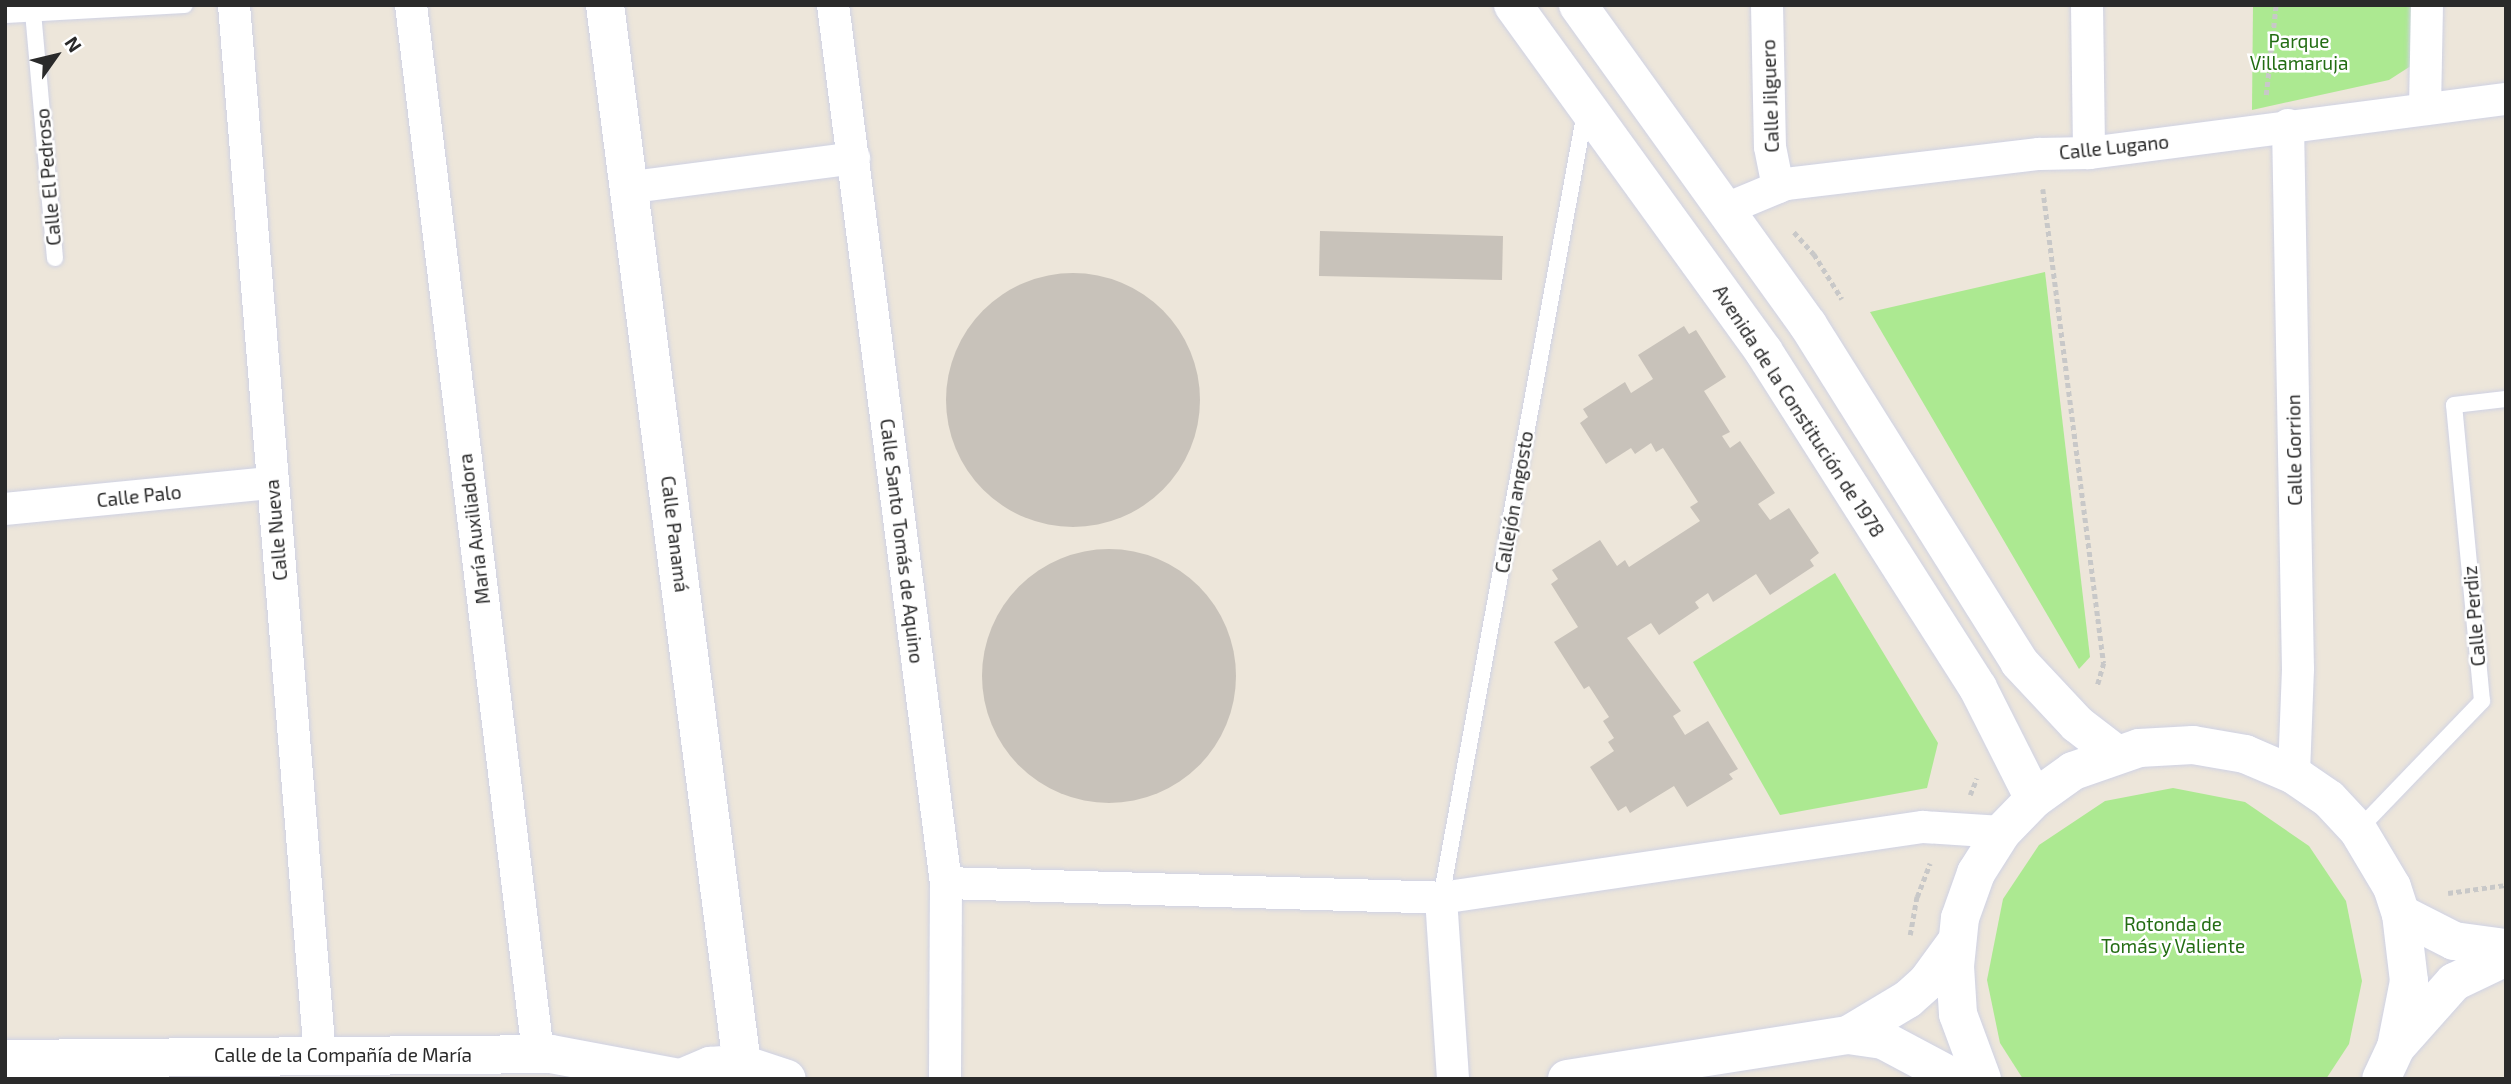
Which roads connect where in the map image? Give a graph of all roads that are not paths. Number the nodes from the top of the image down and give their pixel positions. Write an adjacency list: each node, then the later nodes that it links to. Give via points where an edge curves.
1 (186, 5): 12 (lane)
2 (234, 5): 24 (street, Calle Nueva)
3 (411, 5): 38 (street, María Auxiliadora)
4 (605, 5): 19 (street, Calle Panamá)
5 (833, 5): 18 (street, Calle Santo Tomás de Aquino)
6 (1513, 5): 14 (street, Avenida de la Constitución de 1978)
7 (1578, 5): 21 (street)
8 (1767, 5): 20 (street, Calle Jilguero, via 1770,147)
9 (2087, 5): 17 (street)
10 (2427, 5): 15 (street)
11 (6, 12): 12 (lane)
12 (33, 12): 22 (lane, Calle El Pedroso)
13 (2506, 99): 15 (street, Calle Lugano)
14 (1586, 107): 28 (street, Avenida de la Constitución de 1978, via 1764,352 1978,688); 32 (lane, Callejón angosto)
15 (2426, 109): 16 (street, Calle Lugano)
16 (2275, 126): 17 (street, Calle Lugano); 27 (street, Calle Gorrion, via 2298,669)
17 (2090, 153): 20 (street, Calle Lugano, via 2039,154)
18 (854, 159): 19 (street); 31 (street, Calle Santo Tomás de Aquino)
19 (632, 187): 42 (street, Calle Panamá)
20 (1778, 187): 21 (street, Calle Lugano)
21 (1726, 209): 26 (street, via 1808,324 2019,662 2077,724)
22 (55, 258)
23 (2506, 399): 29 (lane, Calle Perdiz, via 2454,405 2482,702)
24 (272, 484): 25 (street, Calle Palo); 39 (street, Calle Nueva)
25 (5, 509)
26 (2116, 754): 27 (street, via 2193,745 2245,754); 28 (street, via 2073,771)
27 (2294, 775): 29 (street, via 2329,799)
28 (2034, 799): 30 (street)
29 (2358, 830): 33 (street, via 2392,887)
30 (2002, 832): 32 (street, via 1923,827); 34 (street, via 1976,873)
31 (946, 883): 32 (street); 45 (street, Calle Santo Tomás de Aquino)
32 (1441, 898): 46 (street)
33 (2401, 914): 35 (street, via 2454,941); 41 (street, via 2409,981)
34 (1957, 941): 37 (street, via 1927,982 1908,999); 49 (street, via 1958,1014)
35 (2506, 948)
36 (2506, 957): 41 (street, via 2454,982)
37 (1848, 1035): 47 (street); 48 (street, via 1883,1040)
38 (538, 1054): 39 (street, Calle de la Compañía de María); 43 (street, Calle de la Compañía de María)
39 (320, 1055): 40 (street, Calle de la Compañía de María)
40 (5, 1059)
41 (2389, 1063)
42 (742, 1064): 43 (street, via 710,1066); 44 (street)
43 (679, 1079)
44 (786, 1079)
45 (945, 1079)
46 (1453, 1079)
47 (1567, 1079)
48 (1956, 1079)
49 (1982, 1079)

